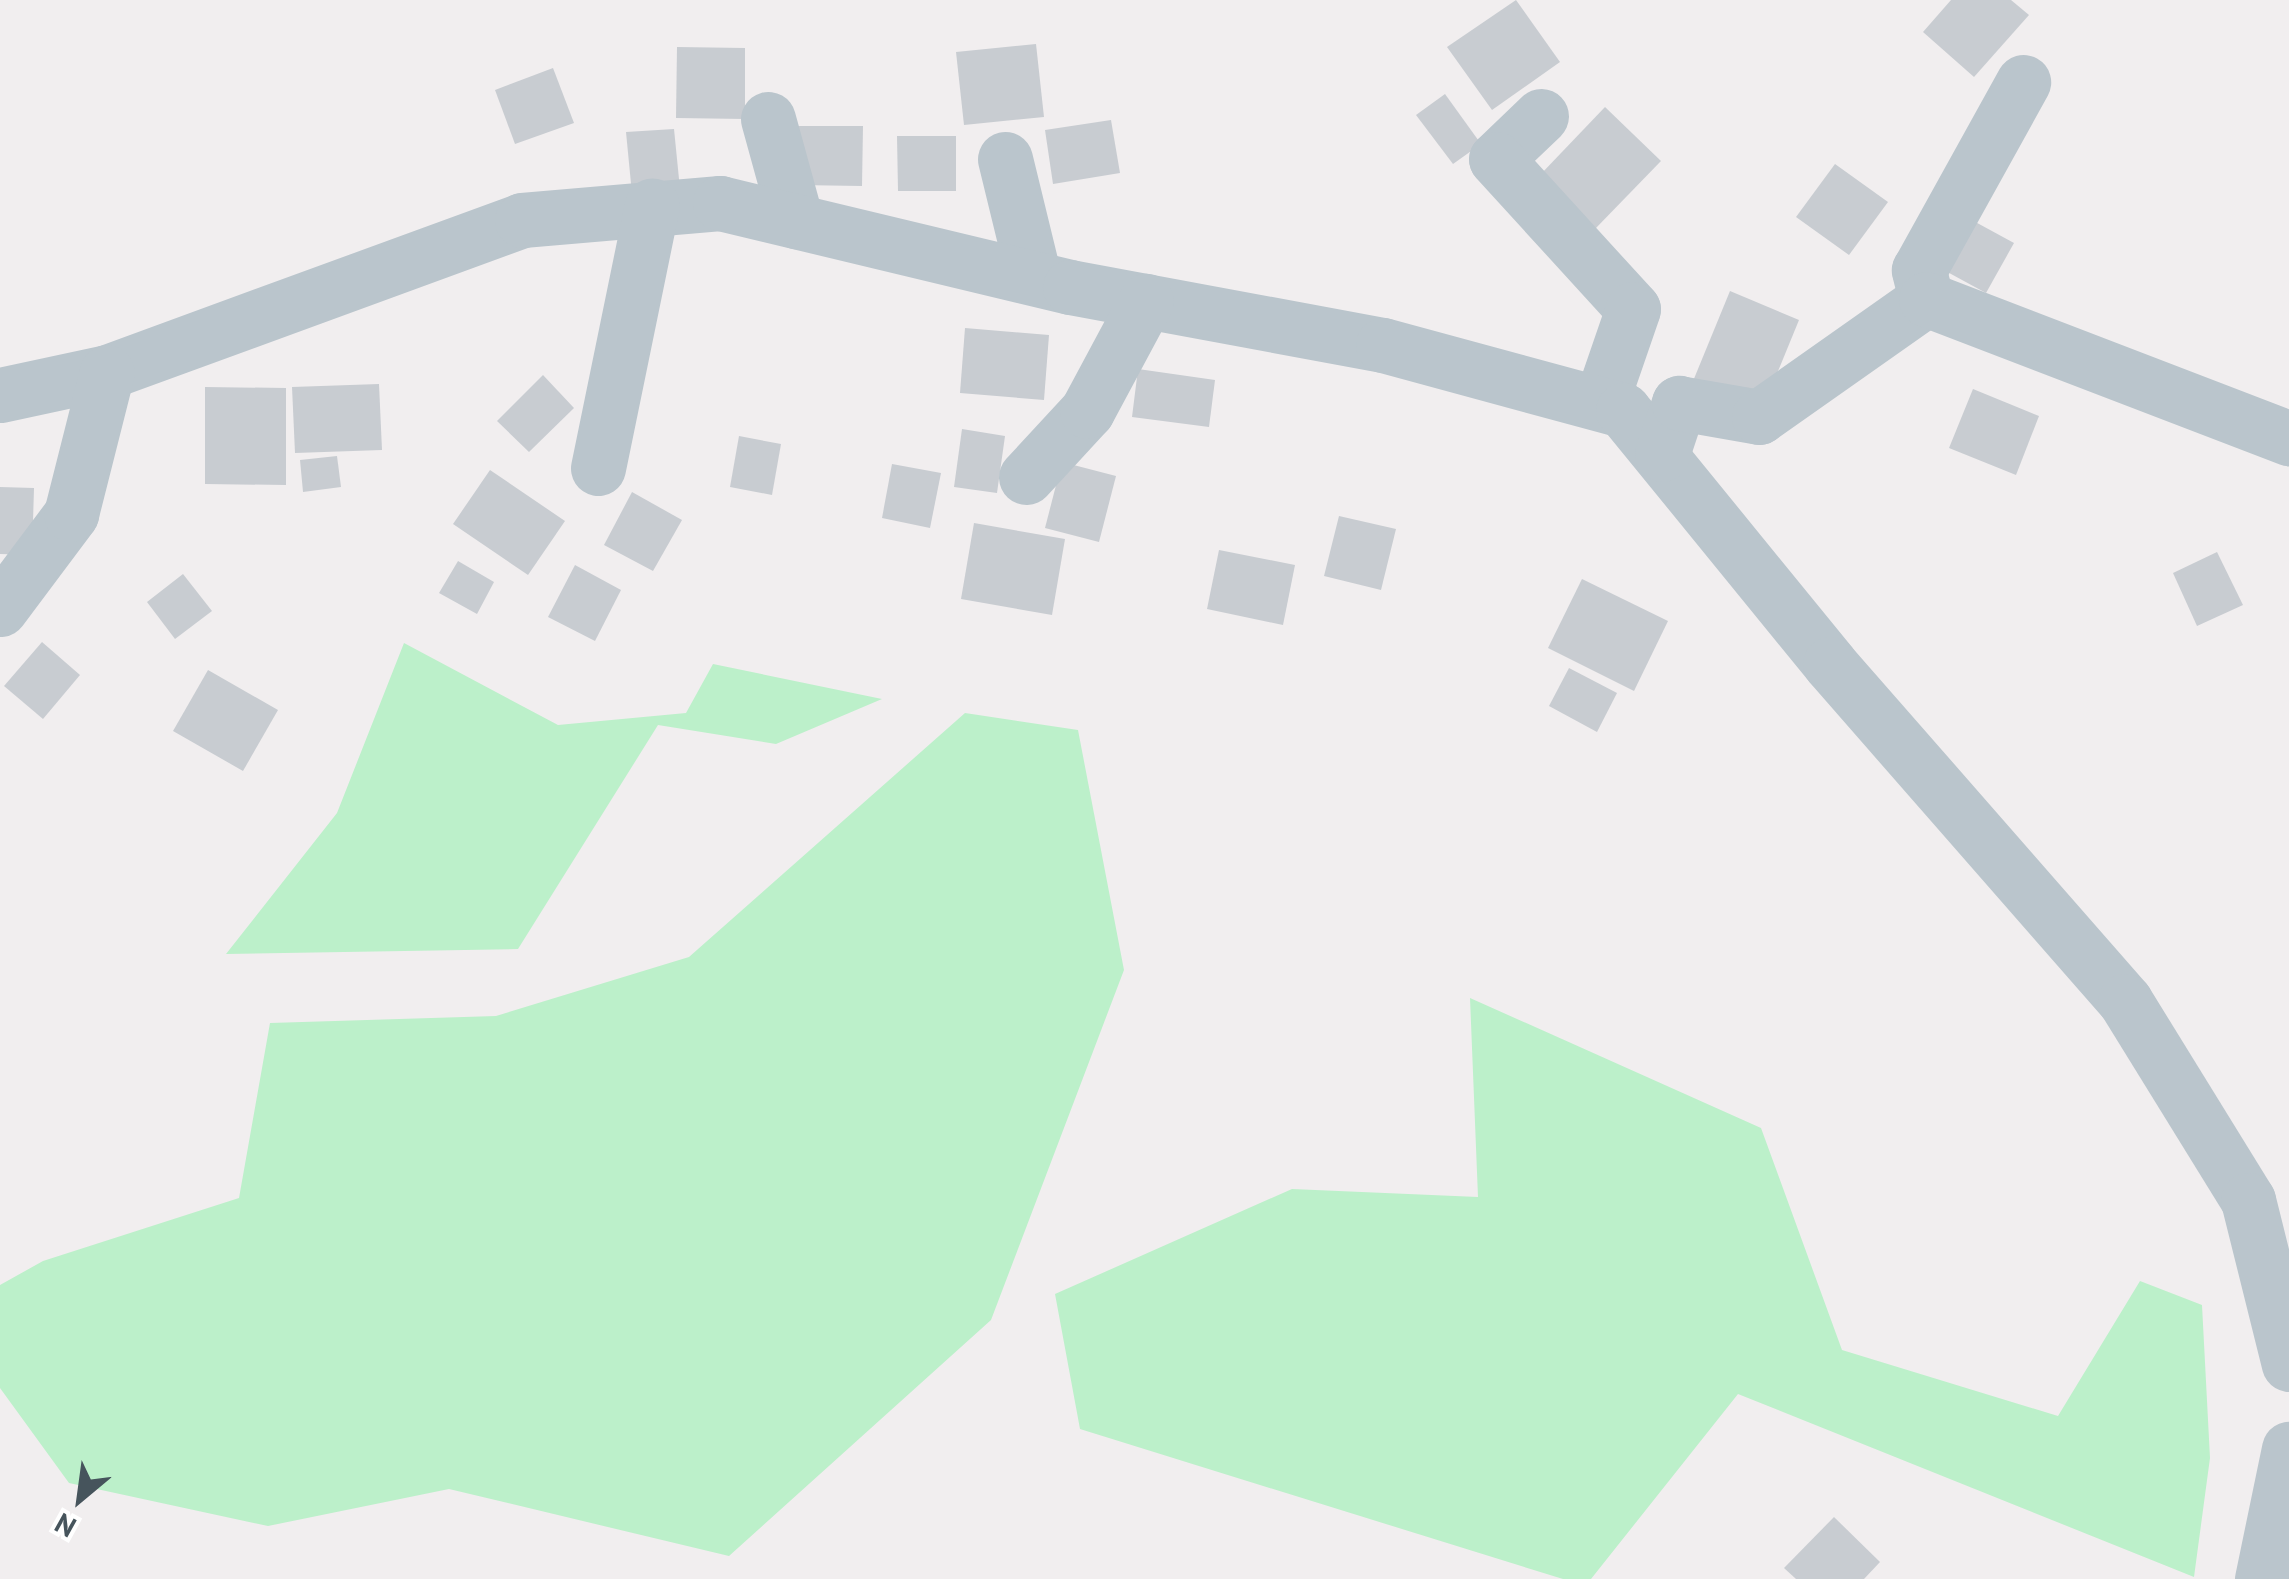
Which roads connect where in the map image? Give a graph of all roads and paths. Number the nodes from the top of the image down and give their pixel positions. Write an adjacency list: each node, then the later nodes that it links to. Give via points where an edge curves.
1 (2022, 82): 8 (street, via 1919,270)
2 (1540, 116): 12 (street, via 1496,159 1632,310)
3 (768, 119): 6 (street)
4 (1005, 160): 7 (street)
5 (652, 206): 6 (street, via 720,203); 10 (street, via 522,220); 15 (street)
6 (796, 221): 7 (street)
7 (1034, 278): 9 (street)
8 (1926, 299): 13 (street); 14 (street, via 1759,416 1679,404)
9 (1146, 301): 12 (street, via 1383,346); 16 (street, via 1086,411)
10 (107, 372): 11 (street); 17 (street, via 71,514)
11 (0, 395)
12 (1601, 402): 14 (street, via 1624,410)
13 (2289, 438)
14 (1662, 454): 18 (street, via 1830,664 2125,1001 2248,1200)
15 (598, 468)
16 (1026, 477)
17 (0, 609)
18 (2289, 1364)
19 (2289, 1448): 20 (street)
20 (2262, 1579)

